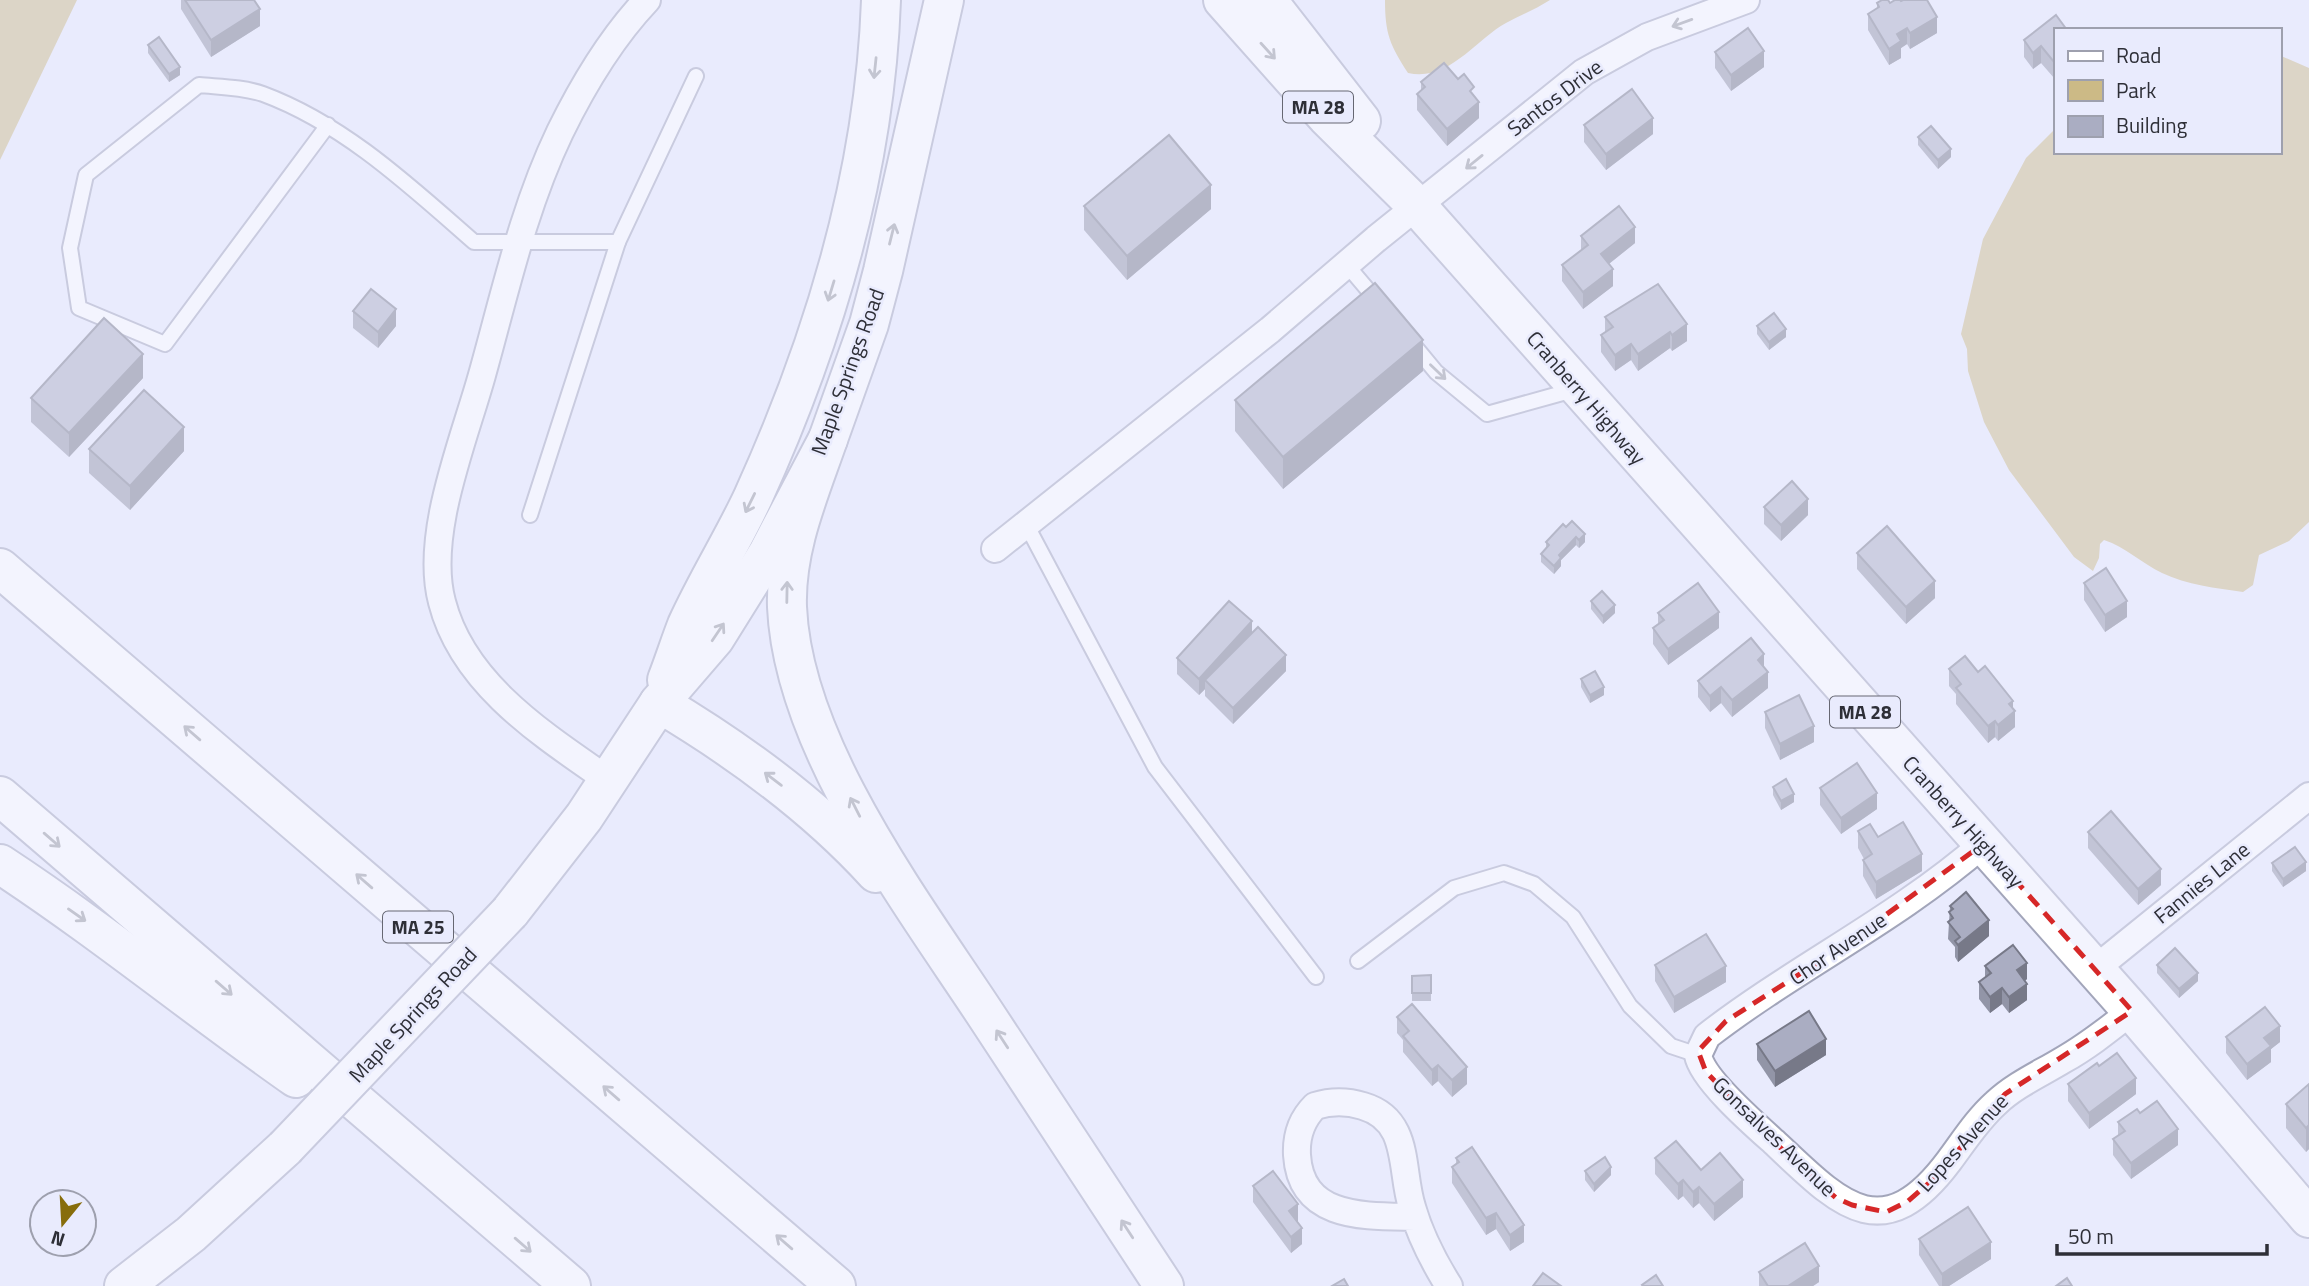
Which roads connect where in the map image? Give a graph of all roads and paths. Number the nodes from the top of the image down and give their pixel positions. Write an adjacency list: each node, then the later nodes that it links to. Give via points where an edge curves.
1 (648, 0): 10 (street, via 569,114)
2 (881, 0): 21 (main road, Maple Springs Road, one-way to 21, via 857,198 817,336 773,451 687,626)
3 (944, 0): 16 (main road, Maple Springs Road, one-way to 3, via 869,324)
4 (1223, 0): 9 (main road, Cranberry Highway / MA 28, one-way to 9, via 1327,117)
5 (1267, 0): 9 (main road, Cranberry Highway / MA 28, via 1347,101)
6 (1746, 0): 9 (street, Santos Drive, one-way to 9, via 1647,37 1584,72)
7 (696, 76): 11 (lane)
8 (328, 125): 8 (lane, via 263,94 199,85 86,175 69,248 79,308 166,344); 10 (lane, via 398,176 474,242)
9 (1418, 207): 12 (street); 15 (main road, Cranberry Highway / MA 28)
10 (519, 240): 11 (lane); 22 (street, via 444,515 439,588 456,640 477,673 531,723)
11 (618, 242): 17 (lane)
12 (1346, 264): 13 (lane); 18 (street)
13 (1387, 313)
14 (1404, 333): 15 (lane, one-way to 15, via 1436,372 1487,414)
15 (1578, 388): 25 (main road, Cranberry Highway / MA 28)
16 (828, 439): 21 (main road, Maple Springs Road, one-way to 16, via 715,638 768,553); 27 (main road, one-way to 16, via 867,831 832,761 806,700 790,634 792,546)
17 (530, 515)
18 (1026, 524): 19 (street); 30 (lane, via 1155,767)
19 (995, 549)
20 (0, 568): 39 (main road, MA 25, one-way to 20)
21 (659, 703): 22 (main road, Maple Springs Road); 27 (main road, one-way to 21, via 813,812 706,731)
22 (608, 780): 37 (main road, Maple Springs Road, bridge, via 510,912 285,1148 191,1234)
23 (0, 796): 33 (main road, one-way to 33)
24 (2309, 796): 29 (street, Fannies Lane)
25 (1983, 844): 29 (main road, Cranberry Highway / MA 28); 32 (street, Chor Avenue, via 1839,949 1718,1027 1702,1041)
26 (0, 864): 33 (main road, one-way to 33)
27 (927, 929): 40 (main road, one-way to 27)
28 (1359, 961): 32 (lane, via 1454,888 1504,873 1534,884 1573,917 1630,1006 1671,1046)
29 (2095, 969): 31 (main road, Cranberry Highway / MA 28)
30 (1316, 977)
31 (2132, 1010): 34 (street, Lopes Avenue, via 2097,1039 1999,1100 1918,1194 1886,1212); 36 (main road, Cranberry Highway / MA 28)
32 (1698, 1055): 34 (street, Gonsalves Avenue, via 1706,1072 1795,1162 1836,1198)
33 (476, 1204): 38 (main road, one-way to 38)
34 (1860, 1207)
35 (1415, 1217): 35 (street, via 1403,1151 1385,1116 1346,1103 1315,1106 1301,1128 1297,1148 1300,1176 1309,1192 1357,1216); 41 (street)
36 (2309, 1218)
37 (124, 1286)
38 (571, 1286)
39 (836, 1286)
40 (1164, 1286)
41 (1449, 1286)

